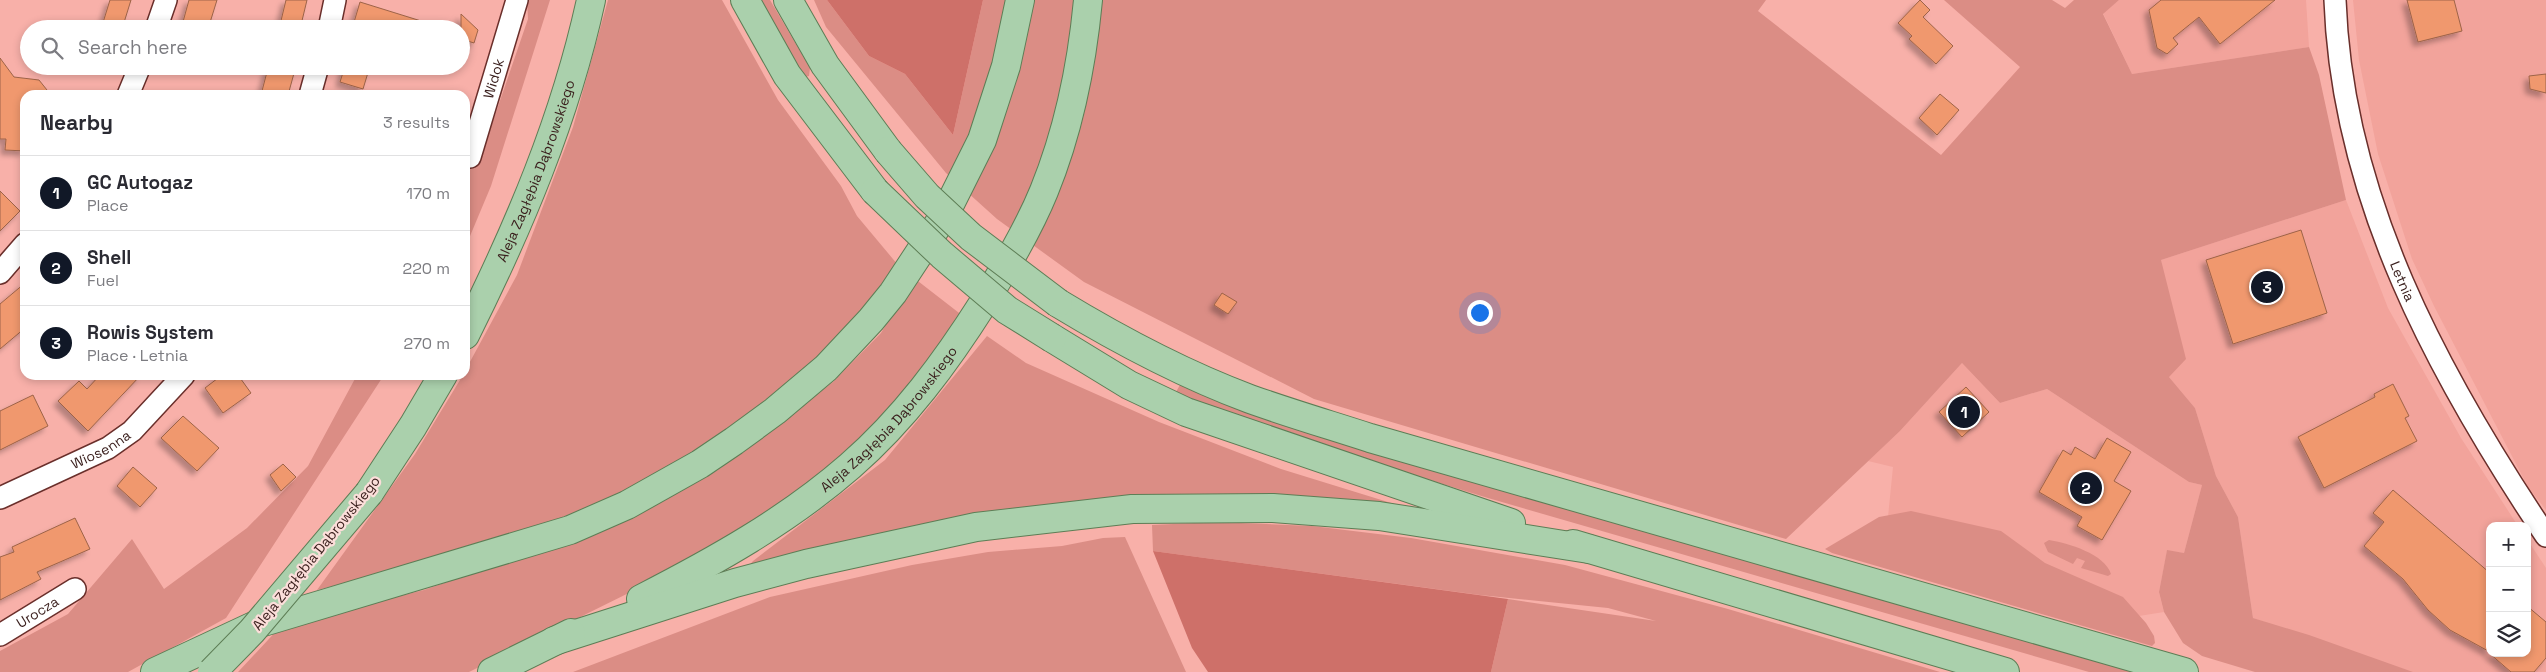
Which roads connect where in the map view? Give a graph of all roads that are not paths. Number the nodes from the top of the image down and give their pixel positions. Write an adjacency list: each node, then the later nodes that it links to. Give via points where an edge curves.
1 (166, 0): 10 (street)
2 (335, 0): 11 (street)
3 (517, 0): 16 (street, Widok)
4 (591, 0): 19 (main road, Aleja Zagłębia Dąbrowskiego, via 556,128 508,250)
5 (745, 0): 24 (main road, bridge, via 787,75 875,191 942,256 1007,310 1128,385 1186,412)
6 (788, 0): 32 (main road, bridge, via 825,65 888,152 927,196 971,237 1058,303 1181,370 1250,399 1370,438)
7 (1020, 0): 28 (main road, via 1006,66 982,140 945,214 871,320 826,368 775,411 734,442 685,472 627,505 570,530 275,617)
8 (1088, 0): 27 (main road, Aleja Zagłębia Dąbrowskiego, via 1071,101 1044,190 1008,263 963,336 912,404 850,467 778,522 703,568)
9 (2335, 0): 23 (street, Letnia, via 2340,71 2350,124 2366,185 2391,257 2431,342 2500,466)
10 (159, 20)
11 (331, 20)
12 (136, 75): 14 (street)
13 (316, 75): 15 (street)
14 (130, 90)
15 (311, 90)
16 (470, 157)
17 (20, 250): 18 (street)
18 (0, 273)
19 (470, 325)
20 (179, 380): 22 (street, Wiosenna, via 132,431 108,448)
21 (440, 380): 29 (main road, Aleja Zagłębia Dąbrowskiego, bridge, via 369,492 264,617)
22 (0, 498)
23 (2546, 536)
24 (1589, 549): 27 (main road, via 1379,516 1273,508 1132,509 976,527 806,564 735,583); 31 (main road)
25 (75, 589): 26 (street, Urocza)
26 (0, 635)
27 (554, 641): 30 (main road, Aleja Zagłębia Dąbrowskiego)
28 (155, 672)
29 (212, 672)
30 (492, 672)
31 (2005, 672)
32 (2184, 672)

